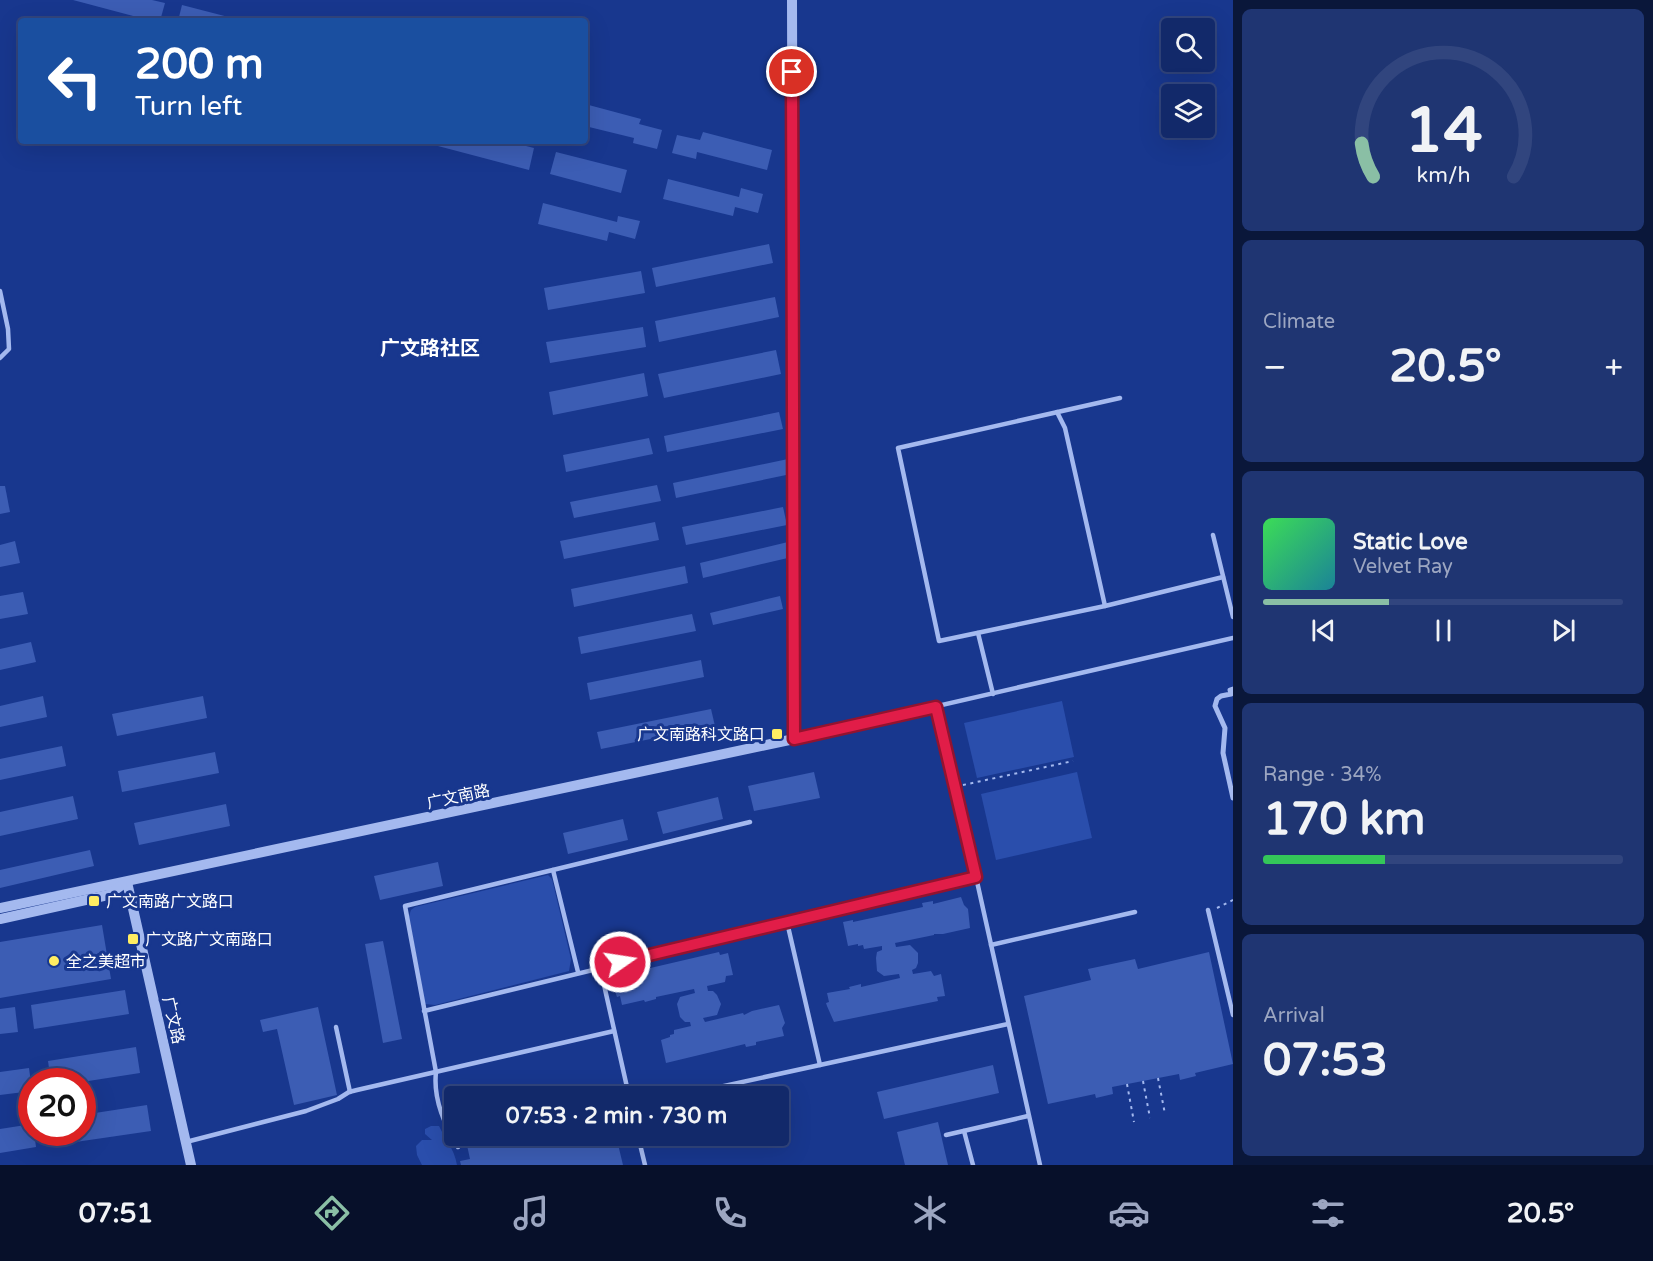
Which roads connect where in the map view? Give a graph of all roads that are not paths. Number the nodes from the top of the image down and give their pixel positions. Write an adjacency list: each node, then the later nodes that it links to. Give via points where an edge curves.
1 (792, 0): 15 (street)
2 (0, 291): 3 (lane, via 10,338 9,349)
3 (0, 358)
4 (1120, 398): 5 (lane)
5 (1057, 412): 8 (lane, via 1065,428); 10 (lane, via 898,448 939,641)
6 (1213, 535): 7 (lane)
7 (1223, 577): 8 (lane); 9 (lane)
8 (1105, 606): 10 (lane)
9 (1233, 617)
10 (978, 633): 13 (lane)
11 (1233, 638): 13 (lane)
12 (1233, 689): 16 (street, via 1231,694 1217,699 1215,706 1225,728 1222,753)
13 (993, 694): 14 (lane)
14 (936, 707): 15 (lane); 19 (lane)
15 (794, 739): 20 (street, 广文南路)
16 (1233, 798)
17 (750, 822): 18 (lane)
18 (553, 870): 28 (lane); 29 (lane, via 405,906)
19 (976, 877): 25 (lane); 26 (lane)
20 (127, 882): 21 (street, 广文南路); 24 (street, 广文南路, via 108,895); 42 (street, 广文路)
21 (0, 908)
22 (1208, 910): 30 (lane)
23 (1135, 912): 26 (lane)
24 (0, 919)
25 (787, 922): 27 (lane); 34 (lane)
26 (991, 945): 31 (lane)
27 (600, 967): 28 (lane); 33 (lane)
28 (578, 972): 29 (lane)
29 (424, 1011): 35 (lane)
30 (1233, 1015)
31 (1008, 1024): 34 (lane); 39 (lane)
32 (336, 1027): 38 (lane)
33 (614, 1032): 35 (lane); 36 (lane)
34 (820, 1065): 37 (lane)
35 (436, 1072): 38 (lane); 44 (lane, via 438,1100)
36 (627, 1086)
37 (724, 1086)
38 (350, 1092): 42 (lane, via 306,1111)
39 (1028, 1116): 40 (lane); 48 (lane)
40 (964, 1131): 41 (lane); 47 (lane)
41 (946, 1135)
42 (186, 1142): 45 (street, 广文路)
43 (640, 1146): 46 (lane)
44 (458, 1147)
45 (191, 1165)
46 (645, 1165)
47 (973, 1165)
48 (1040, 1165)

